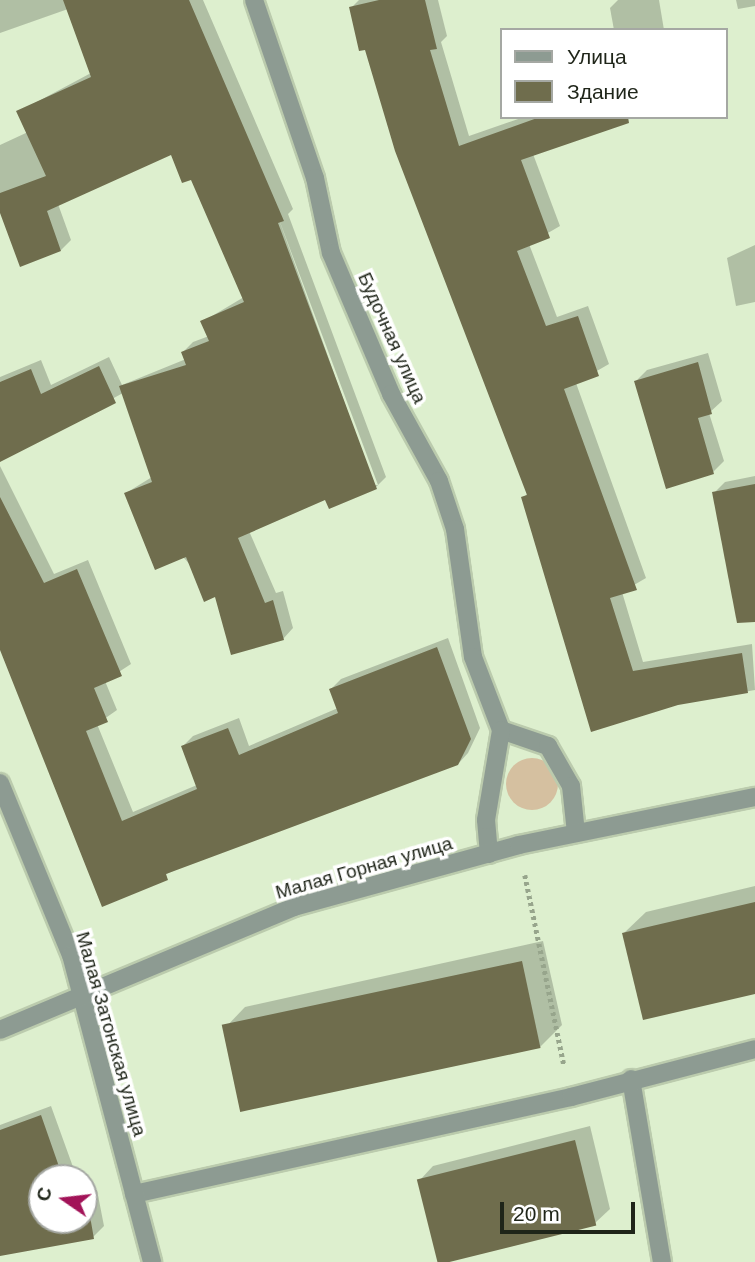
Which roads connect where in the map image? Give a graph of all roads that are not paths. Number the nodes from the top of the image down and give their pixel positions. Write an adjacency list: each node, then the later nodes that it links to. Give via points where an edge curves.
1 (254, 0): 2 (street, Будочная улица, via 315,178 331,253 391,394 439,481 455,529 473,657)
2 (501, 730): 5 (street, via 548,746 571,786); 6 (street, via 485,820)
3 (0, 783): 7 (street, Малая Затонская улица, via 71,955)
4 (755, 797): 5 (street, Малая Горная улица)
5 (576, 832): 6 (street, Малая Горная улица)
6 (489, 854): 7 (street, Малая Горная улица, via 294,907)
7 (81, 996): 8 (street, Малая Горная улица); 11 (street, Малая Затонская улица)
8 (0, 1030)
9 (755, 1049): 10 (street)
10 (631, 1079): 11 (street, via 570,1097); 13 (street)
11 (134, 1194): 12 (street, Малая Затонская улица)
12 (152, 1262)
13 (662, 1262)

